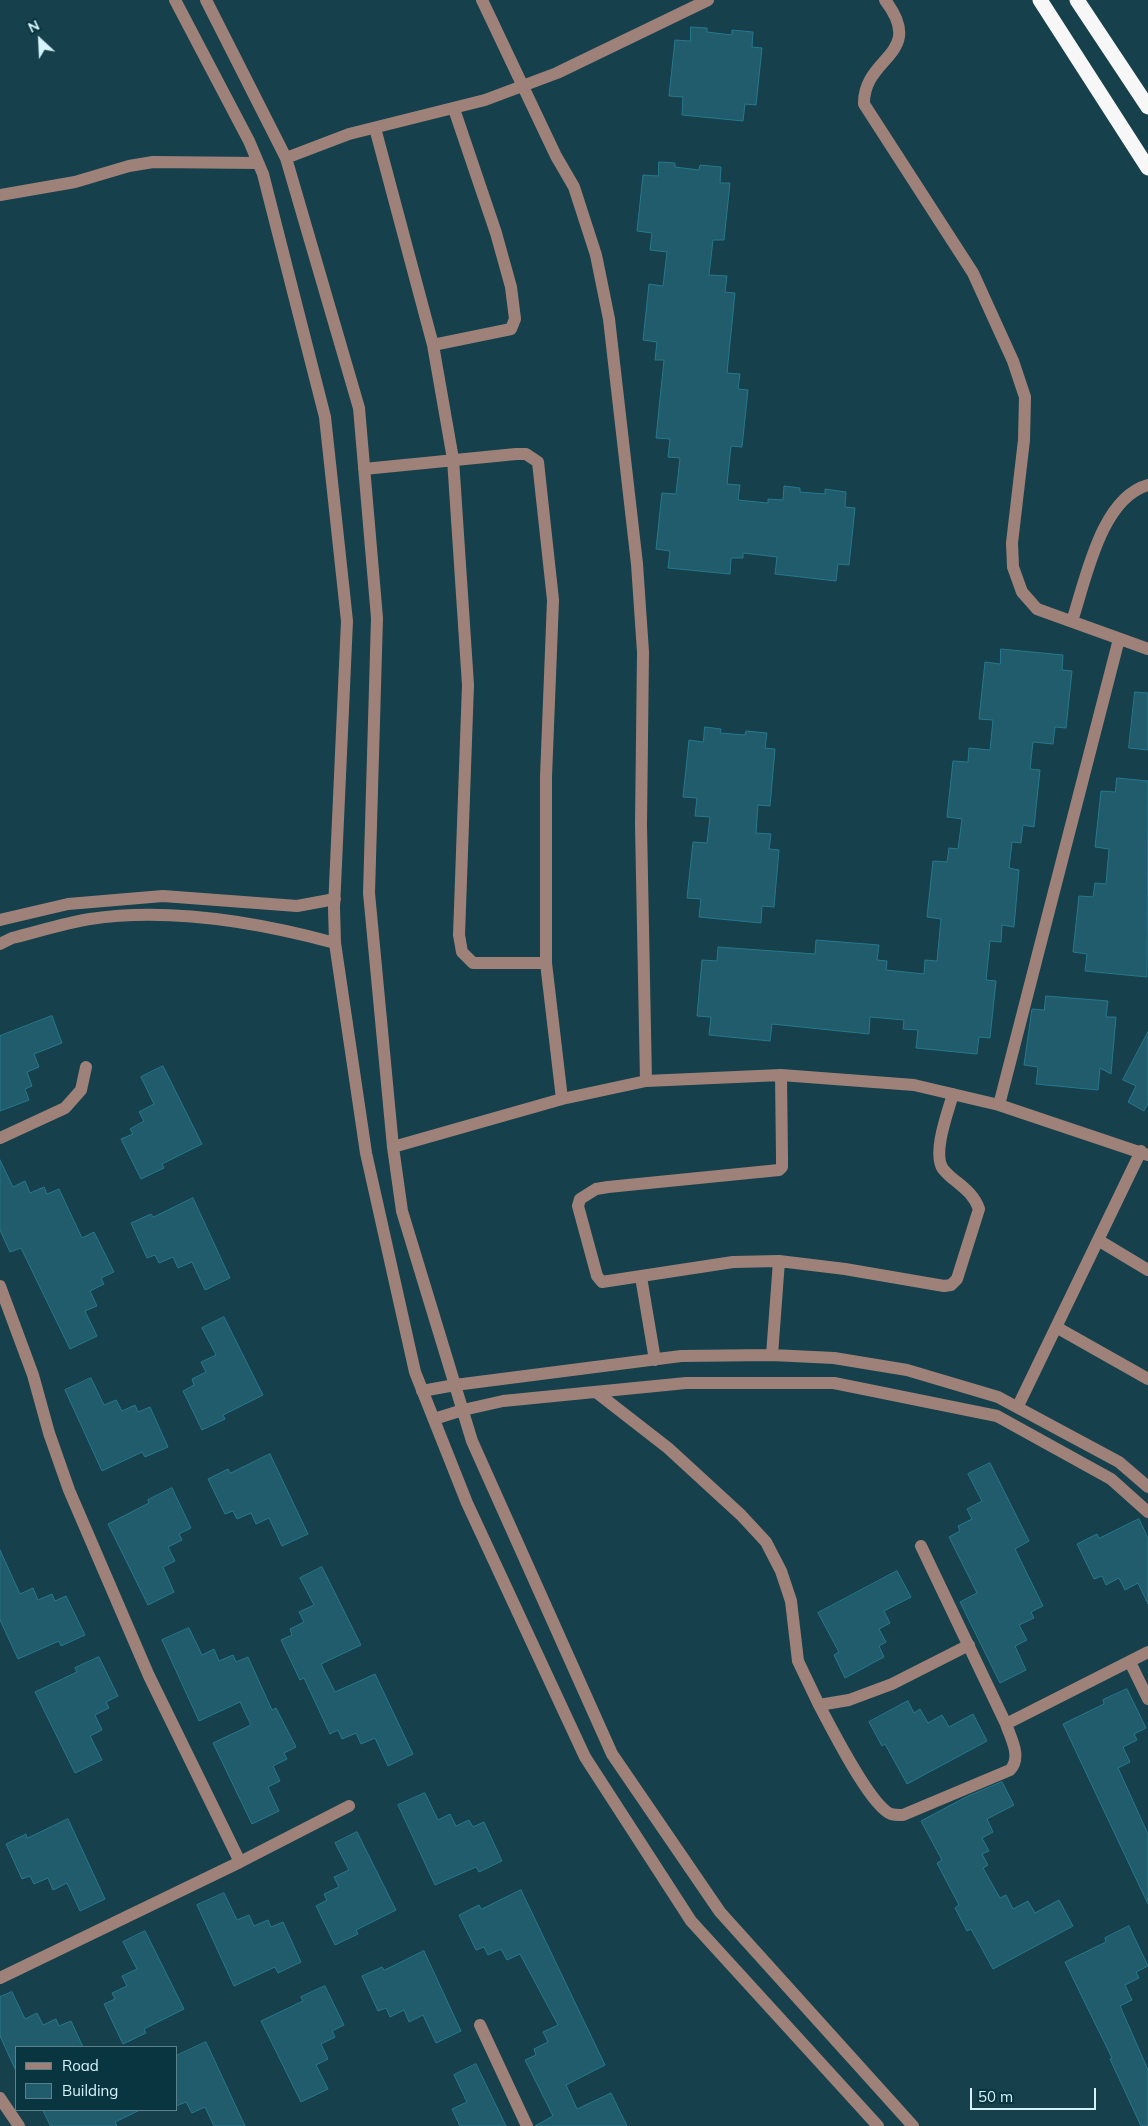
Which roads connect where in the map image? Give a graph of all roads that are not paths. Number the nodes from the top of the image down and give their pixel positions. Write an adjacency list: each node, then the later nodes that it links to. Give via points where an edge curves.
1 (175, 0): 13 (street)
2 (206, 0): 12 (street)
3 (482, 0): 8 (street)
4 (708, 0): 8 (street, via 557,73)
5 (885, 0): 20 (street, via 896,15 899,40 867,84 864,104 973,273 1014,360 1024,397 1024,440 1012,543 1013,567 1022,592 1037,609)
6 (1040, 0): 14 (highway)
7 (1077, 0): 9 (highway)
8 (523, 86): 10 (street); 30 (street, via 574,187 584,214 609,319 644,652 641,825)
9 (1148, 107)
10 (454, 109): 11 (street); 16 (street, via 496,233 515,319 511,329)
11 (375, 128): 12 (street, via 349,134); 16 (street)
12 (286, 158): 18 (street, via 359,408)
13 (258, 163): 15 (street, via 153,162 75,182); 23 (street, via 326,416 347,621)
14 (1148, 168)
15 (0, 195)
16 (433, 345): 17 (street)
17 (453, 459): 18 (street); 27 (street, via 468,685 460,943 462,952 473,963); 27 (street, via 526,454 538,462 553,600 546,777)
18 (364, 468): 35 (street, via 377,618 369,893)
19 (1148, 485): 20 (street, via 1123,498 1112,512 1103,529)
20 (1072, 621): 21 (street)
21 (1119, 639): 22 (street); 33 (street)
22 (1148, 648)
23 (335, 899): 24 (street, via 297,906 146,897 68,904); 25 (street)
24 (0, 920)
25 (335, 943): 26 (street, via 278,928 170,914 90,919 12,938); 47 (street, via 366,1153)
26 (0, 944)
27 (546, 964): 32 (street)
28 (86, 1067): 34 (street, via 82,1090 65,1108)
29 (781, 1075): 30 (street); 31 (street, via 914,1085); 40 (street, via 782,1167 778,1170 608,1187 596,1189 580,1199 578,1206 600,1280 607,1283)
30 (646, 1081): 32 (street)
31 (953, 1094): 33 (street); 38 (street, via 940,1142 941,1164 977,1202 978,1209 958,1279 944,1286)
32 (562, 1099): 35 (street)
33 (999, 1105): 36 (street)
34 (0, 1138)
35 (393, 1147): 46 (street, via 402,1212)
36 (1144, 1153): 37 (street)
37 (1098, 1240): 39 (street); 42 (street)
38 (779, 1261): 40 (street, via 733,1262); 43 (street)
39 (1148, 1270)
40 (641, 1277): 44 (street)
41 (0, 1286): 62 (street, via 33,1375 69,1490 149,1676)
42 (1056, 1327): 45 (street); 49 (street)
43 (772, 1354): 44 (street, via 681,1356); 49 (street, via 834,1358 907,1370)
44 (655, 1360): 46 (street)
45 (1148, 1379)
46 (455, 1385): 47 (street); 50 (street)
47 (422, 1391): 51 (street)
48 (596, 1392): 50 (street, via 503,1402); 53 (street, via 686,1383 834,1384 997,1416 1111,1479); 59 (street, via 668,1448 742,1515 766,1542 781,1570 791,1601 798,1661)
49 (1018, 1406): 52 (street, via 1119,1462)
50 (463, 1410): 51 (street); 69 (street, via 472,1440 612,1754 720,1912)
51 (434, 1419): 68 (street, via 467,1503 585,1757 691,1920)
52 (1147, 1485)
53 (1148, 1512)
54 (921, 1546): 55 (street)
55 (969, 1645): 59 (street, via 892,1684 850,1700); 60 (street)
56 (1148, 1652): 57 (street)
57 (1130, 1662): 58 (street); 60 (street)
58 (1148, 1699)
59 (819, 1705): 60 (street, via 877,1801 891,1814 897,1815 1010,1770 1015,1764 1016,1753)
60 (1006, 1724)
61 (349, 1806): 62 (street)
62 (240, 1862): 63 (street)
63 (0, 1978)
64 (480, 2025): 67 (street)
65 (0, 2098): 66 (street)
66 (19, 2126)
67 (527, 2126)
68 (878, 2126)
69 (913, 2126)

